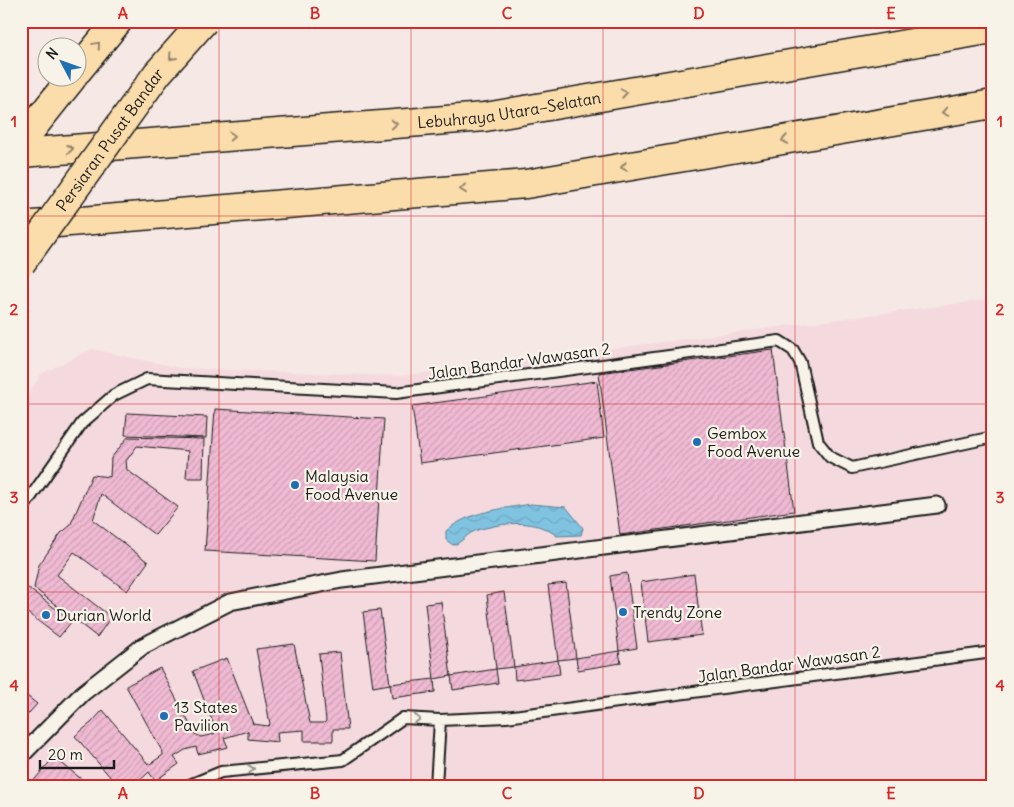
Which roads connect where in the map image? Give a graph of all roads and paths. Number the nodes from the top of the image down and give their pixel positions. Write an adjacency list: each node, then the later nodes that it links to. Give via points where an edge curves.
1 (118, 21): 4 (main road, one-way to 1)
2 (204, 21): 10 (main road, Persiaran Pusat Bandar, one-way to 10, bridge, via 157,74)
3 (993, 29): 8 (main road, Lebuhraya Utara–Selatan, one-way to 3, via 485,117)
4 (88, 58)
5 (64, 88): 7 (main road)
6 (993, 104): 9 (main road, one-way to 9, via 526,184)
7 (21, 142)
8 (21, 153)
9 (21, 226)
10 (21, 263)
11 (993, 438): 13 (lane, Jalan Bandar Wawasan 2, via 852,468 830,457 818,442 800,362 793,350 779,341 396,393 147,378 114,394 82,423)
12 (937, 504): 16 (street, via 342,580 230,602 143,646 83,693)
13 (21, 511)
14 (993, 652): 15 (lane, Jalan Bandar Wawasan 2, via 506,717)
15 (440, 720): 17 (lane, Jalan Bandar Wawasan 2, one-way to 15, via 221,772 343,760 403,718); 18 (lane)
16 (21, 756)
17 (187, 786)
18 (436, 786)

